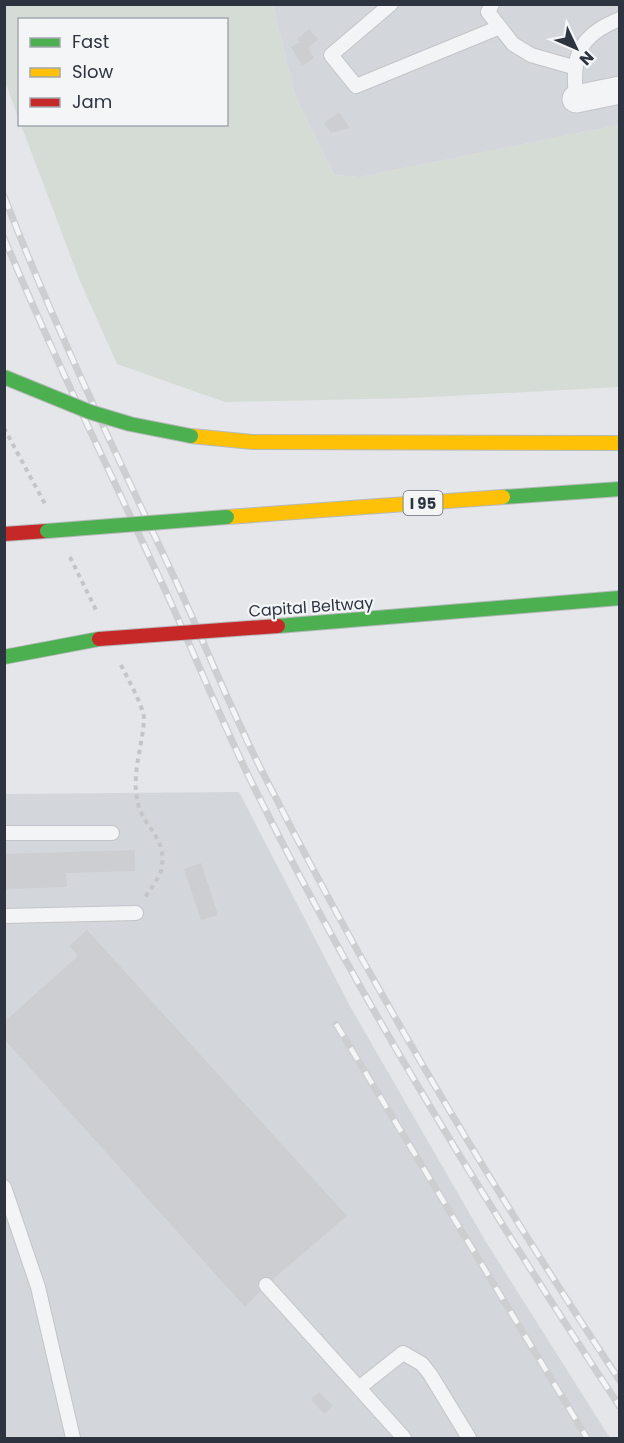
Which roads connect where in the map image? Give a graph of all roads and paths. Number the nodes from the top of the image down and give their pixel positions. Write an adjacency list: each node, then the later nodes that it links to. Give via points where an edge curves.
1 (391, 4): 4 (lane, via 331,55 356,86)
2 (492, 4): 4 (lane, via 488,12)
3 (620, 19): 5 (lane, via 600,27 582,46)
4 (500, 27): 5 (lane, via 513,44 531,55)
5 (573, 68): 7 (lane)
6 (620, 90): 7 (street)
7 (576, 99)
8 (4, 377): 9 (highway, bridge, via 90,412 191,436 253,442)
9 (620, 443)
10 (620, 489): 11 (highway, I 95, bridge)
11 (4, 534)
12 (620, 598): 13 (highway, Capital Beltway, bridge)
13 (99, 639): 14 (highway, Capital Beltway); 15 (highway)
14 (4, 646)
15 (4, 657)
16 (4, 833): 17 (lane)
17 (112, 833)
18 (136, 913): 19 (lane)
19 (4, 916)
20 (4, 1187): 23 (lane, via 38,1287)
21 (266, 1285): 22 (lane)
22 (360, 1387): 24 (lane); 25 (lane, via 403,1353 430,1374)
23 (73, 1438)
24 (405, 1438)
25 (469, 1438)

